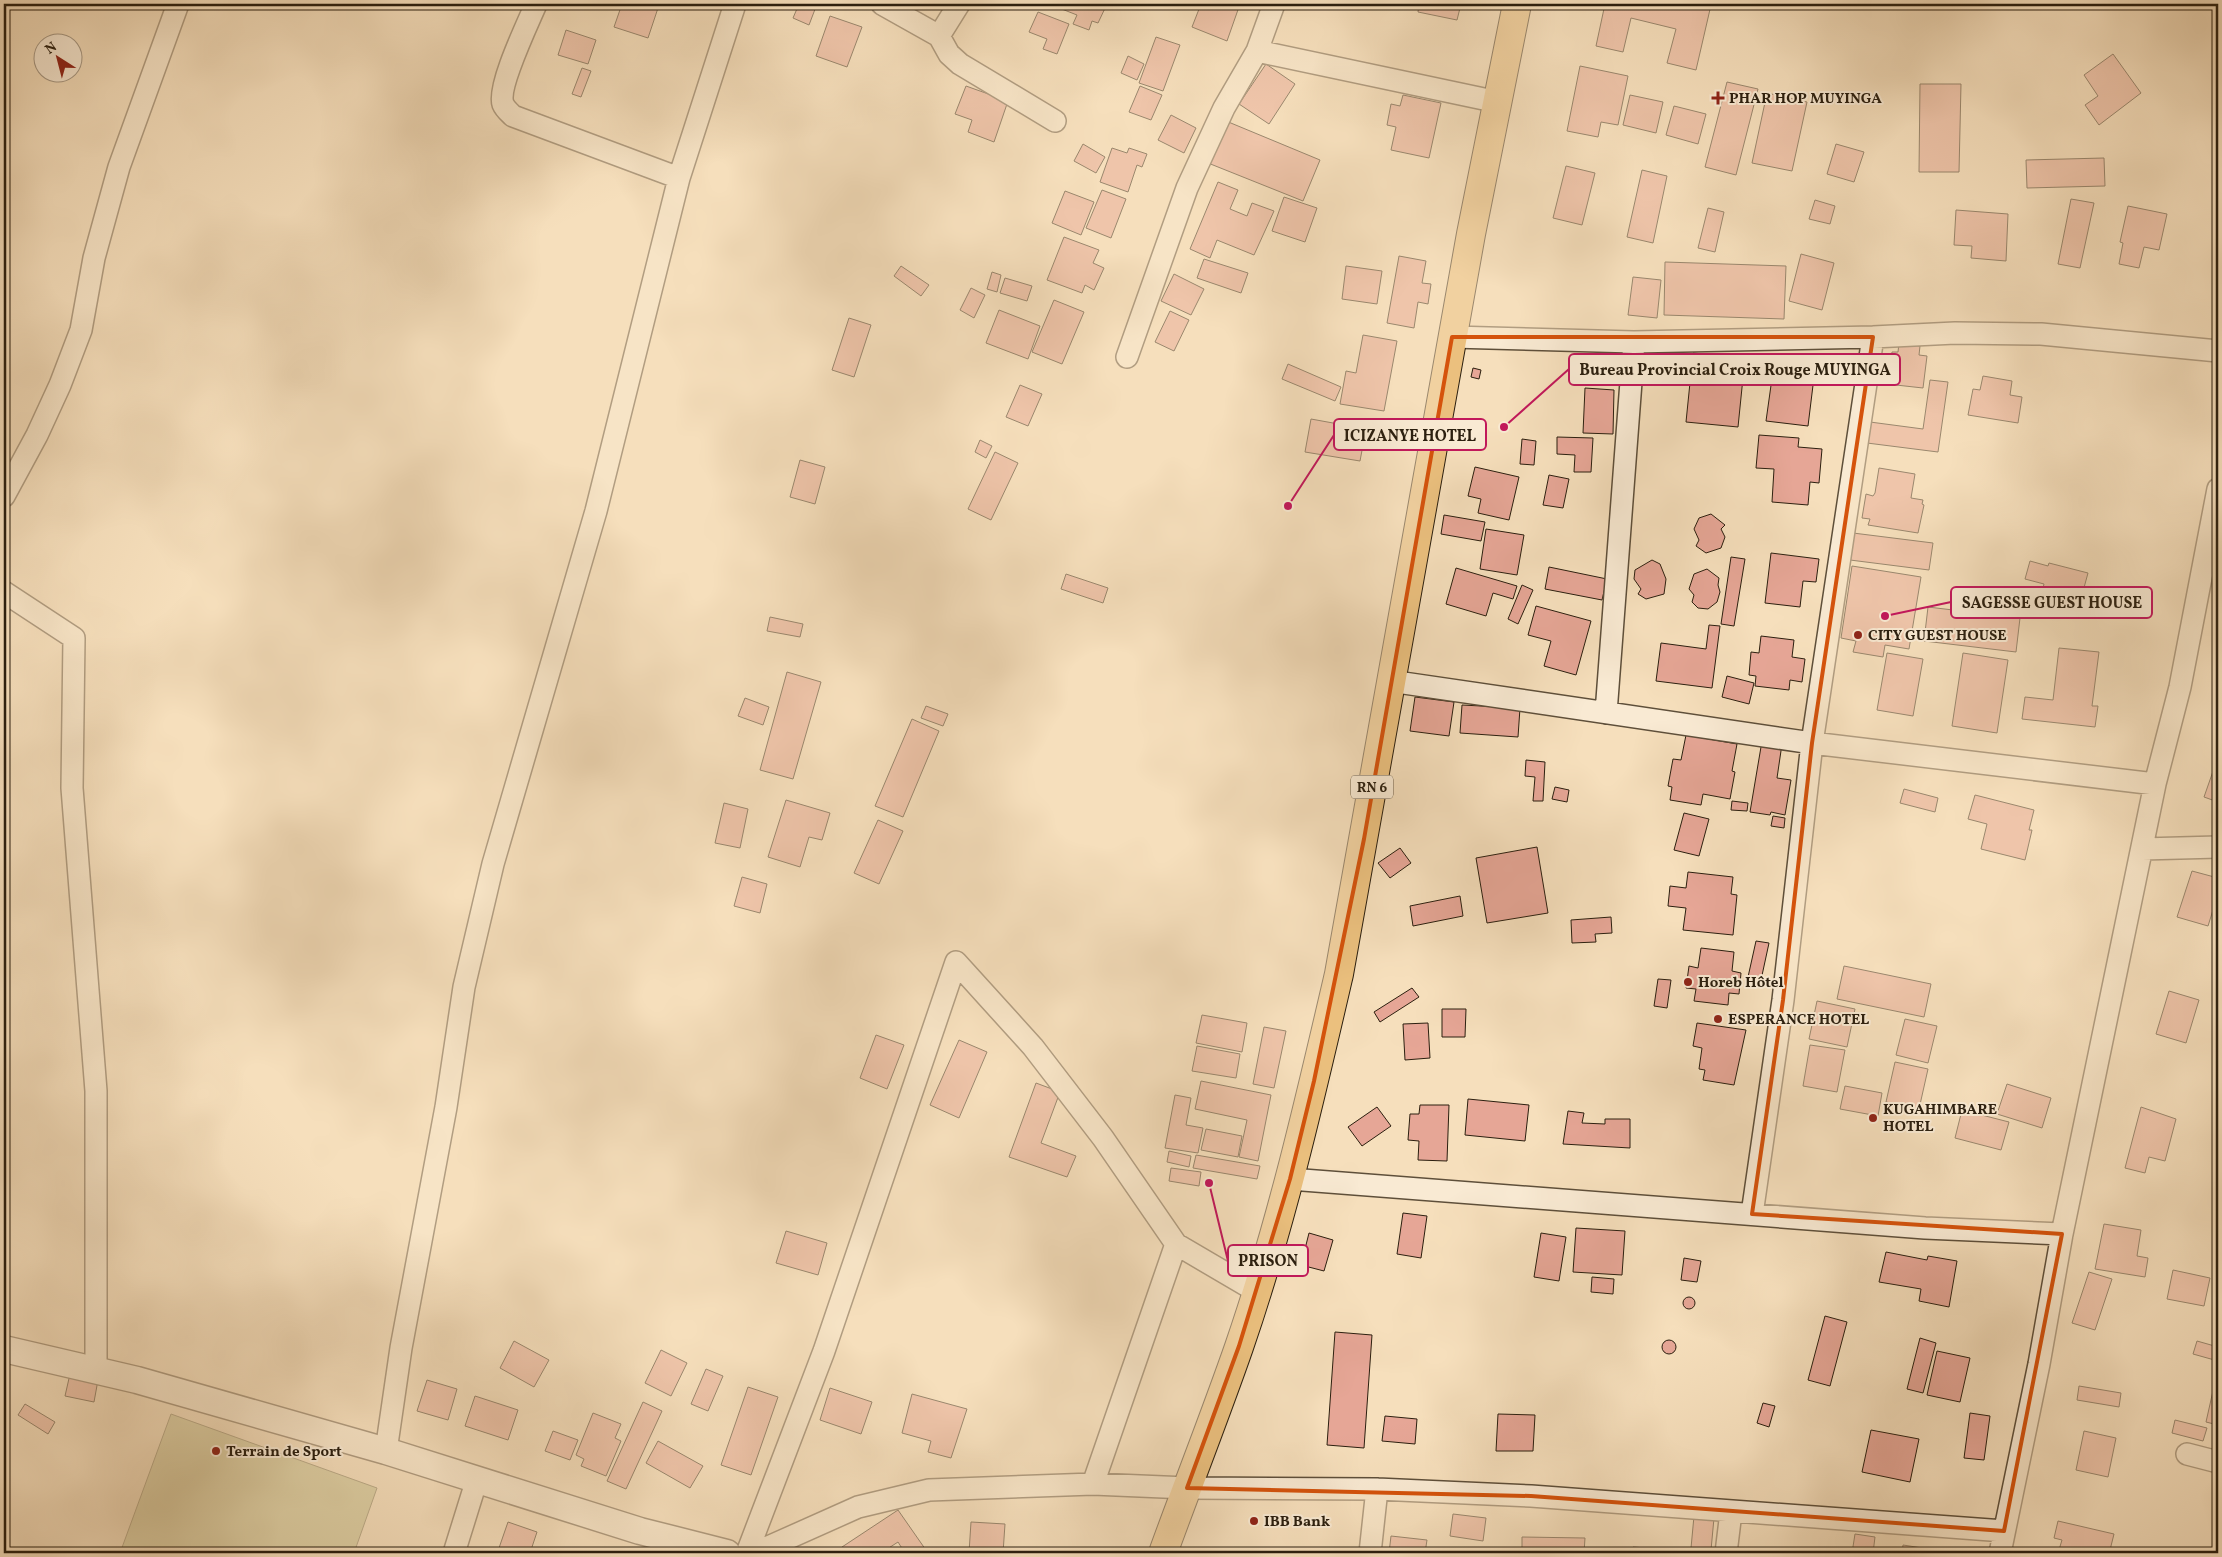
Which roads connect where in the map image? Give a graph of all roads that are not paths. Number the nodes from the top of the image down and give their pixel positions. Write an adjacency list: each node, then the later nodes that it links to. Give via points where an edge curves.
1 (178, 4): 19 (street, via 119,167 94,258 81,330 37,435)
2 (536, 4): 12 (street, via 507,77 502,95 504,106 513,116)
3 (734, 4): 12 (street)
4 (882, 4): 8 (street)
5 (959, 4): 8 (street)
6 (1274, 4): 9 (street)
7 (1517, 4): 10 (main road, RN 6)
8 (940, 36): 11 (street, via 949,54 960,64)
9 (1257, 51): 10 (street); 17 (street, via 1224,108 1187,188)
10 (1498, 102): 14 (main road, RN 6)
11 (1056, 121)
12 (679, 178): 34 (street, via 596,511 493,864 464,988)
13 (1873, 337): 15 (street); 16 (street, via 1956,333 2041,334); 23 (street)
14 (1452, 338): 15 (street); 21 (main road, RN 6)
15 (1634, 342): 22 (street)
16 (2218, 350)
17 (1127, 357)
18 (2218, 489): 24 (street, via 2180,687)
19 (4, 496)
20 (4, 592): 33 (street, via 74,638 72,788 96,1091)
21 (1390, 680): 22 (street); 27 (main road, RN 6, via 1338,974)
22 (1606, 712): 23 (street)
23 (1812, 743): 24 (street); 28 (street, via 1783,1000)
24 (2155, 784): 26 (street)
25 (2218, 847): 26 (street)
26 (2142, 849): 29 (street)
27 (1290, 1179): 28 (street); 31 (main road, RN 6)
28 (1752, 1214): 29 (street)
29 (2062, 1234): 42 (street)
30 (1176, 1244): 31 (street); 38 (street); 45 (street, via 1103,1138 1033,1047 956,962 824,1351)
31 (1256, 1292): 39 (main road, RN 6)
32 (4, 1348): 33 (street)
33 (96, 1370): 34 (street)
34 (386, 1451): 37 (street)
35 (2187, 1454): 36 (street)
36 (2218, 1462)
37 (477, 1479): 43 (street); 44 (street, via 640,1531)
38 (1093, 1484): 39 (street); 46 (street, via 929,1490 858,1507)
39 (1187, 1488): 40 (street); 47 (main road, RN 6)
40 (1377, 1489): 41 (street, via 1531,1496); 48 (street)
41 (1731, 1512): 42 (street); 49 (street)
42 (2004, 1530): 50 (street)
43 (454, 1553)
44 (727, 1553)
45 (747, 1553)
46 (755, 1553)
47 (1163, 1553)
48 (1370, 1553)
49 (1726, 1553)
50 (2000, 1553)

